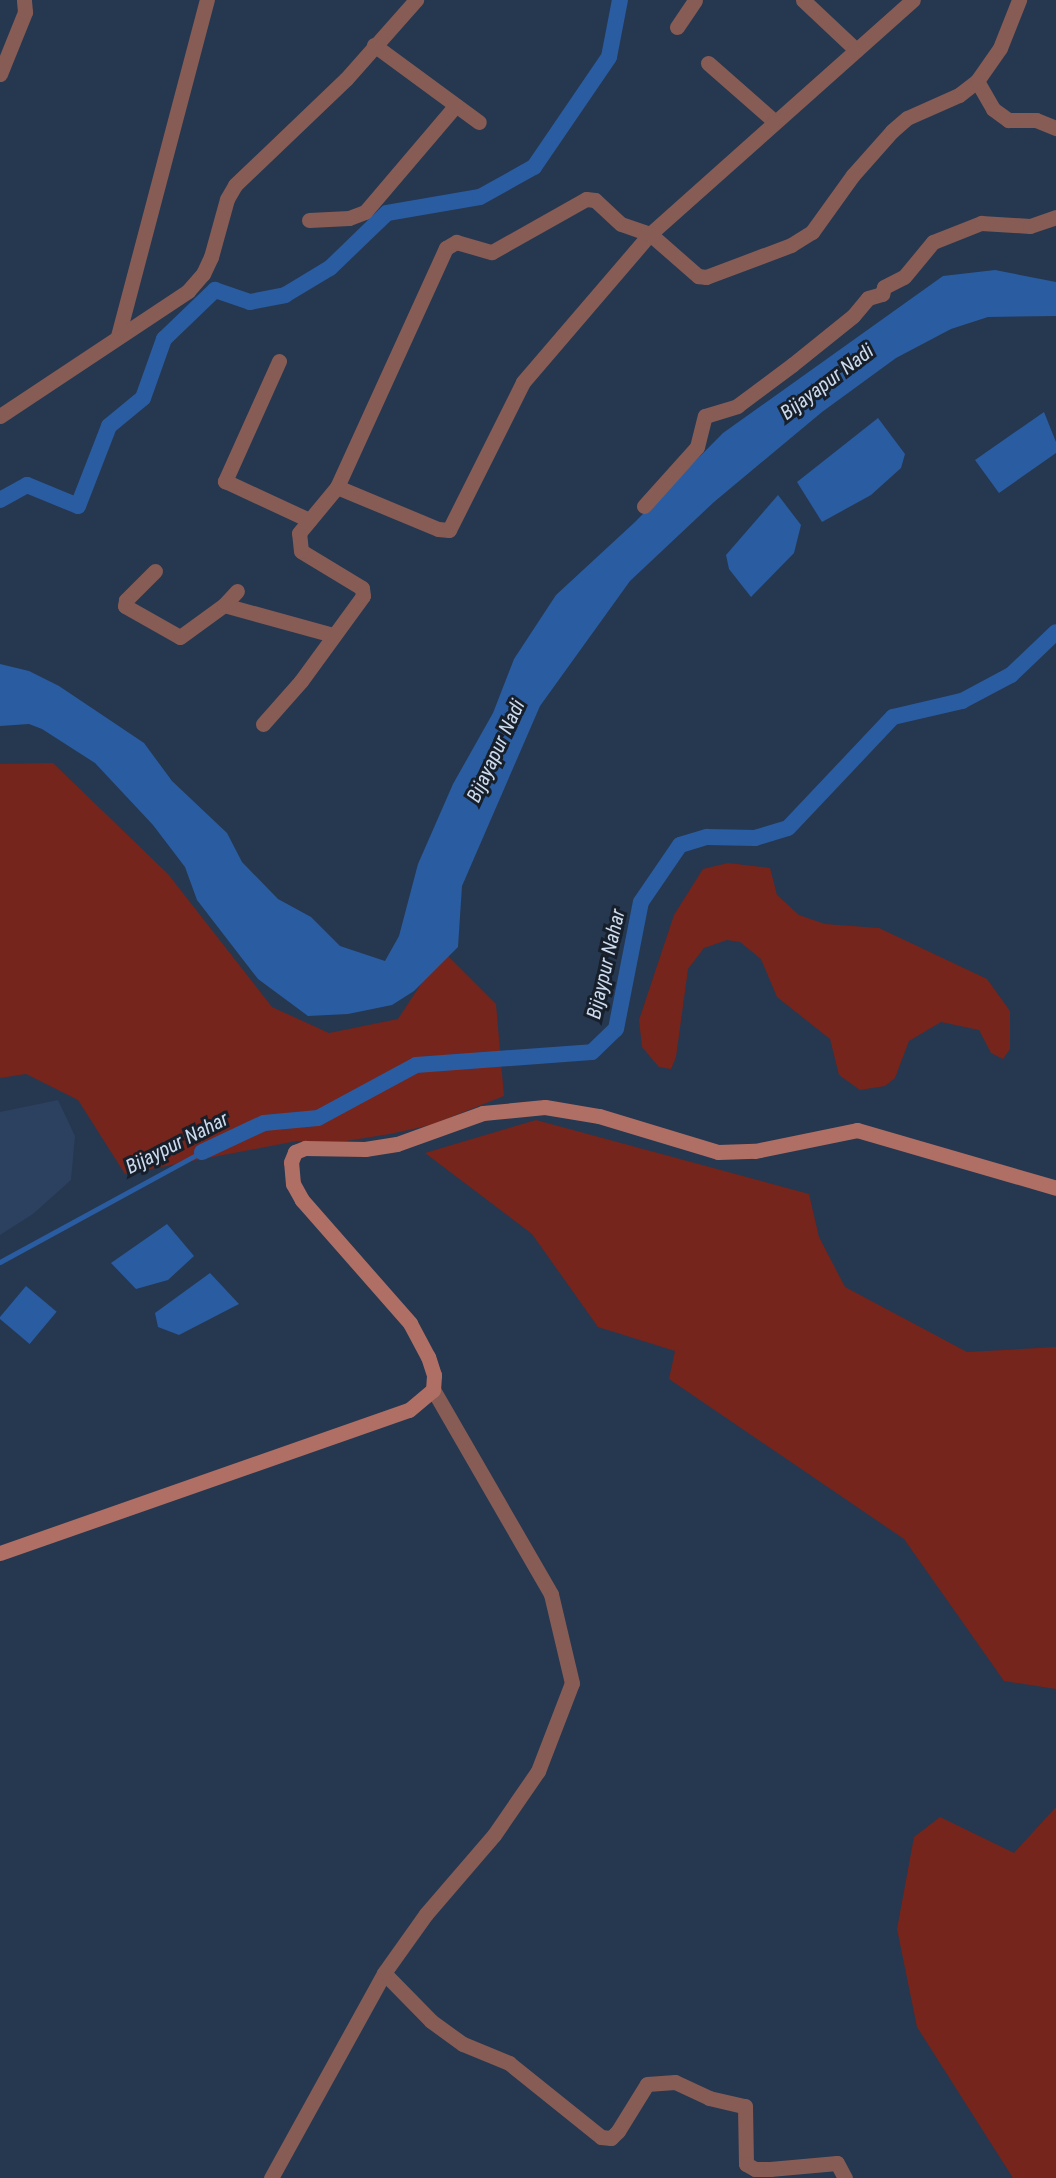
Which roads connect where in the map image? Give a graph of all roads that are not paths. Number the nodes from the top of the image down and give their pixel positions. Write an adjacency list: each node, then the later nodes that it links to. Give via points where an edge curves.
1 (24, 0): 12 (street, via 25,12)
2 (207, 0): 21 (street)
3 (695, 0): 8 (street)
4 (803, 0): 10 (street)
5 (913, 0): 10 (street)
6 (1018, 0): 13 (street, via 1000,48)
7 (407, 3): 9 (street)
8 (677, 27)
9 (374, 45): 14 (street); 21 (street, via 308,117 235,185 203,274 188,291)
10 (856, 50): 15 (street)
11 (708, 63): 15 (street)
12 (0, 74)
13 (977, 81): 17 (street, via 993,109 1008,120 1036,120); 20 (street, via 959,95 907,118 892,131 853,175 812,232 791,245 706,277 698,276)
14 (456, 105): 16 (street); 19 (street, via 365,212 349,218)
15 (774, 121): 20 (street)
16 (478, 122)
17 (1056, 128)
18 (1056, 217): 25 (street, via 1030,226 981,223 933,242 904,277 884,287 882,294 868,298 853,316 792,365 736,406 705,416 697,447)
19 (309, 220)
20 (650, 234): 24 (street, via 523,382 449,530 438,529); 24 (street, via 621,224 595,200 586,199 492,252 451,244)
21 (118, 336): 23 (street)
22 (279, 361): 26 (street, via 225,481)
23 (0, 416)
24 (337, 487): 26 (street)
25 (644, 506)
26 (309, 520): 30 (street, via 300,533 301,551 362,588 363,596)
27 (155, 571): 29 (street, via 126,600 125,606 180,637)
28 (237, 591): 29 (street)
29 (224, 605): 30 (street)
30 (333, 635): 31 (street, via 301,681)
31 (263, 724)
32 (1056, 1188): 33 (main road, via 856,1130 755,1151 718,1152 599,1116 545,1107 483,1113 397,1144 365,1149 320,1146 295,1152 291,1170 302,1200 410,1323 428,1357 434,1375)
33 (433, 1390): 34 (main road, via 409,1410); 35 (street, via 551,1594 572,1683 532,1781)
34 (0, 1553)
35 (384, 1973): 36 (street); 37 (street, via 431,2021 463,2043 509,2063 601,2137 611,2138 618,2131 647,2084 675,2082 709,2098 745,2106 746,2164 755,2169 771,2169 837,2163)
36 (271, 2178)
37 (845, 2178)

